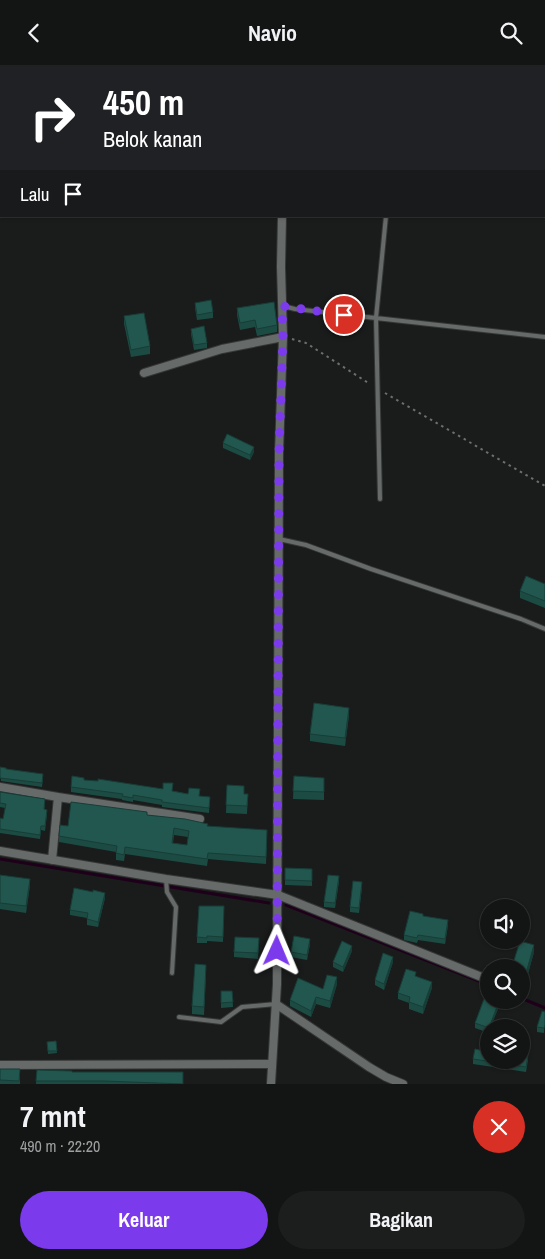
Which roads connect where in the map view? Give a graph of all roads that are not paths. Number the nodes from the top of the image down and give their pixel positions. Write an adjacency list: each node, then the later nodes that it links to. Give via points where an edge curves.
1 (282, 217): 3 (street)
2 (386, 217): 4 (lane)
3 (282, 306): 4 (lane); 5 (street)
4 (376, 318): 6 (lane); 8 (lane)
5 (283, 337): 7 (street, via 222,349); 9 (street)
6 (545, 337)
7 (144, 373)
8 (380, 499)
9 (280, 539): 10 (lane, via 306,545); 17 (street)
10 (545, 629)
11 (0, 787): 12 (street)
12 (58, 797): 13 (street); 15 (street)
13 (200, 819)
14 (0, 851): 15 (street)
15 (52, 860): 16 (street)
16 (166, 879): 17 (street); 18 (lane, via 166,889 176,907)
17 (278, 895): 19 (street); 20 (street)
18 (172, 973)
19 (480, 976)
20 (276, 1004): 21 (lane, via 242,1007 221,1022); 22 (street); 25 (street, via 369,1067)
21 (179, 1017)
22 (272, 1064): 23 (street); 24 (street)
23 (0, 1065)
24 (271, 1084)
25 (403, 1084)

